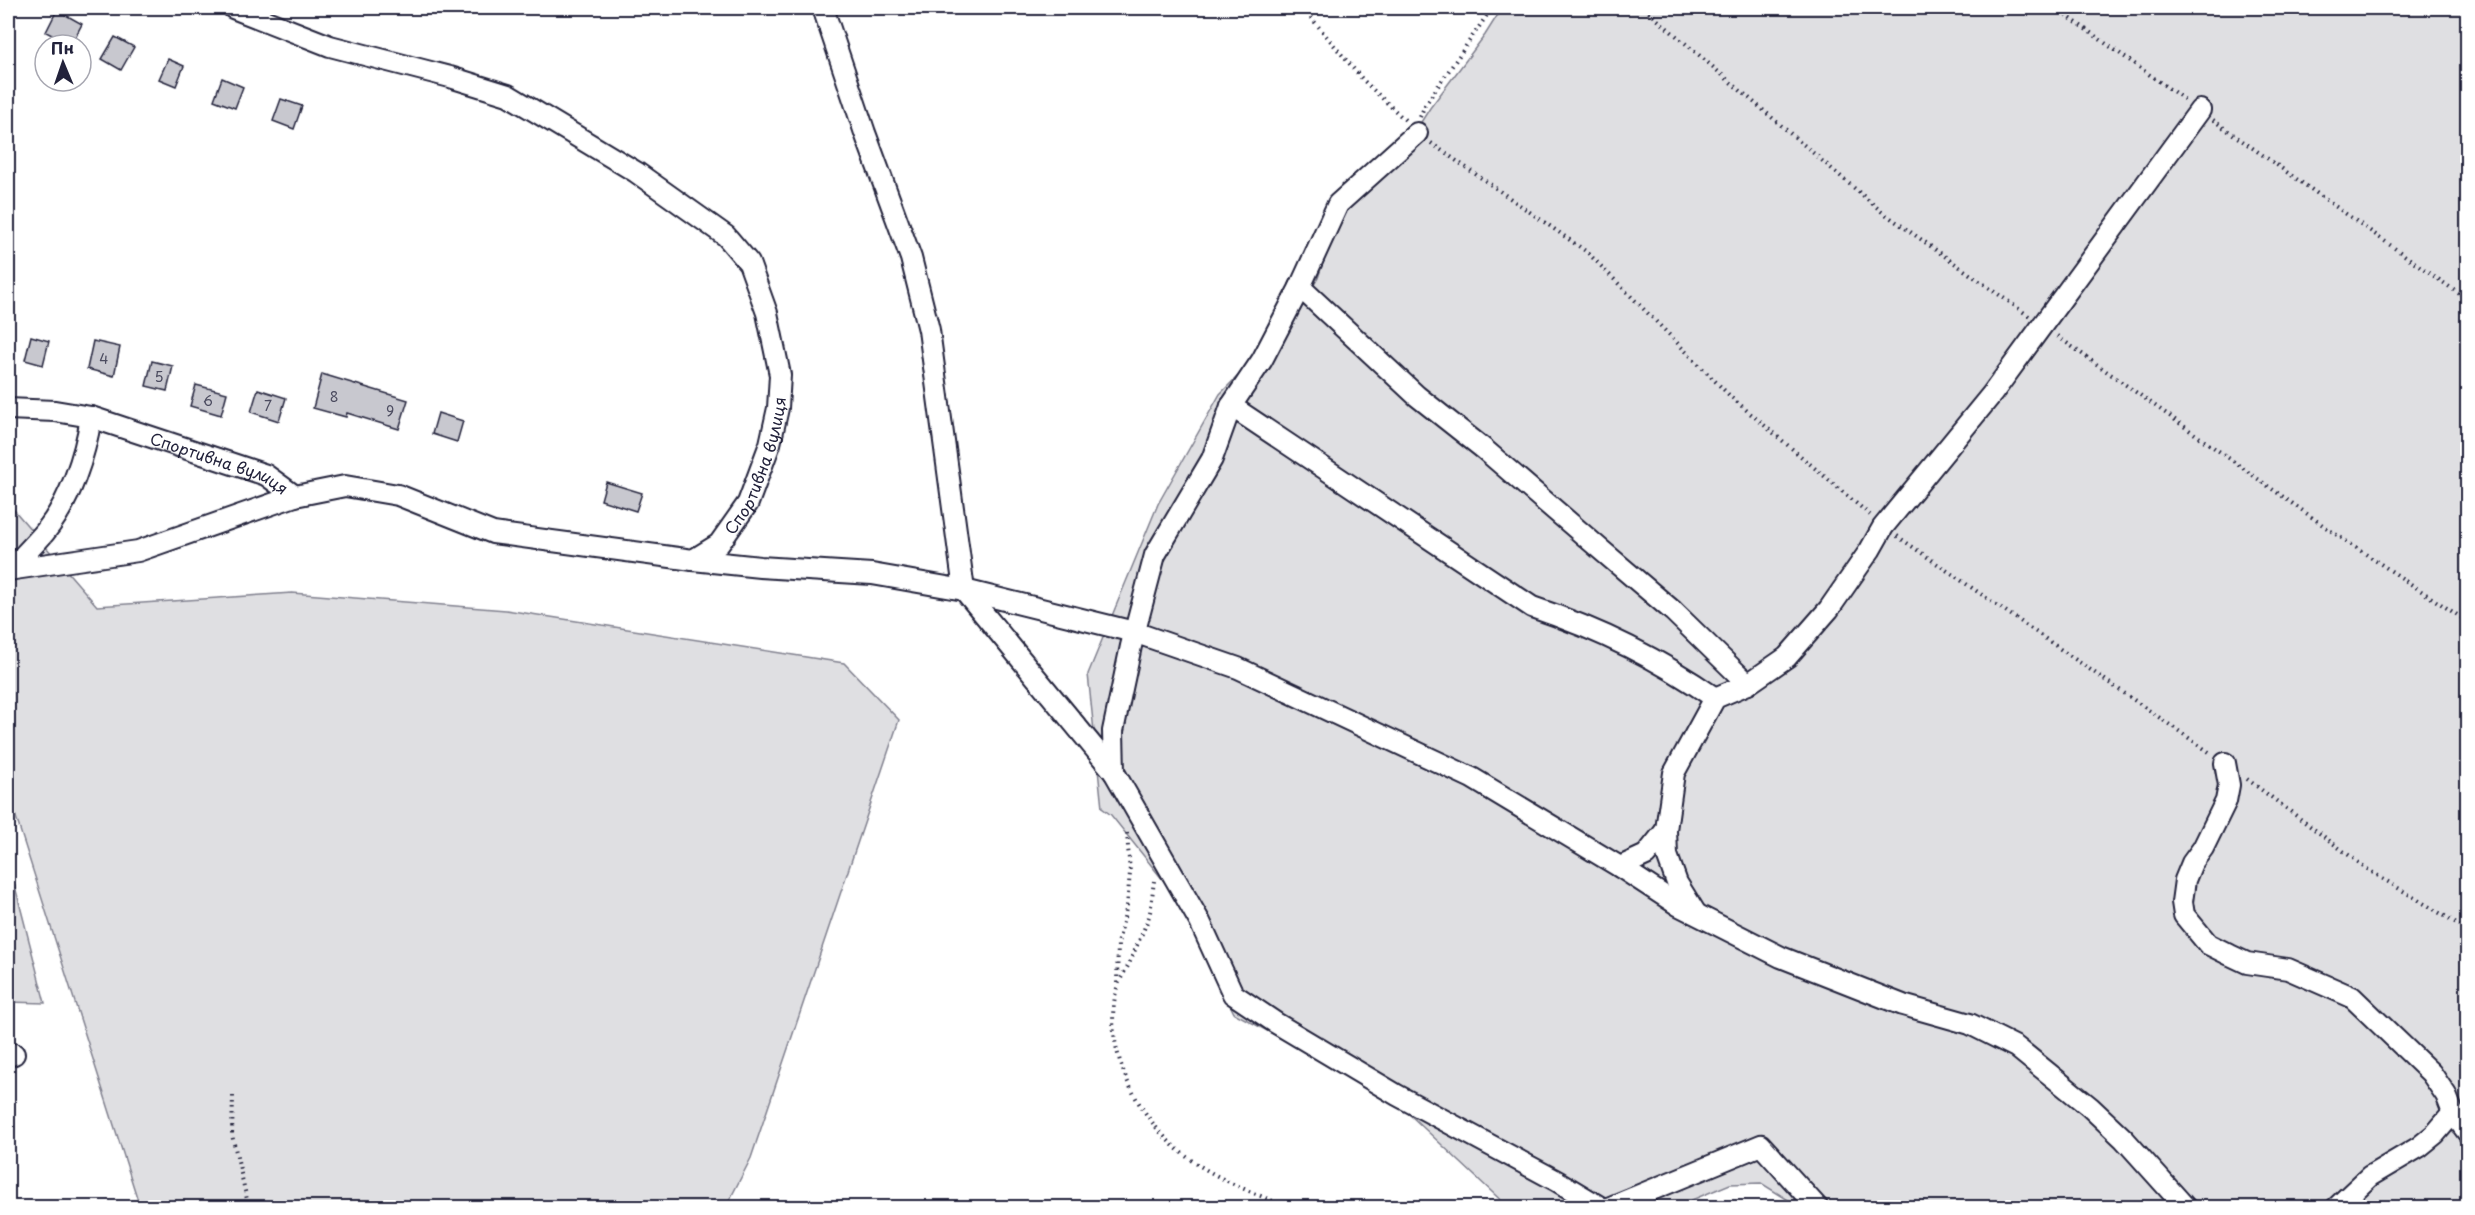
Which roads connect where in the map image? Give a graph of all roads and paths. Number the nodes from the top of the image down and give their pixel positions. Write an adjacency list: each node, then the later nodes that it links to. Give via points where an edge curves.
1 (233, 8): 15 (street, Спортивна вулиця, via 330,46 508,95 636,172 726,236 749,263 766,313 780,375 778,408 770,444 748,503 719,544)
2 (823, 8): 17 (street, via 911,258 929,330)
3 (1303, 8): 7 (path, via 1363,80)
4 (1492, 8): 7 (path, via 1425,105)
5 (2056, 8): 6 (path)
6 (2200, 110): 9 (path); 14 (street, via 1999,386)
7 (1417, 133): 8 (street, via 1338,204); 14 (path, via 1587,252 1731,397)
8 (1300, 287): 10 (street, via 1262,360); 19 (street, via 1417,396 1636,580)
9 (2468, 300)
10 (1231, 406): 18 (street, via 1212,459 1155,555); 20 (street, via 1532,607 1632,646)
11 (8, 409): 12 (street, Спортивна вулиця)
12 (91, 417): 13 (street, Спортивна вулиця, via 267,475); 16 (street, via 87,441 60,509 46,531)
13 (295, 496): 15 (street, Спортивна вулиця, via 345,486 398,495 493,533); 16 (street, via 138,551)
14 (1883, 527): 19 (street, via 1829,609 1787,657); 21 (path)
15 (693, 560): 17 (street, via 872,574)
16 (9, 570)
17 (964, 590): 18 (street); 22 (street)
18 (1134, 632): 22 (street, via 1113,731); 25 (street, via 1238,668 1472,778)
19 (1748, 684): 20 (street)
20 (1715, 698): 24 (street, via 1674,773)
21 (2225, 763): 28 (path, via 2370,871); 31 (street, via 2229,785 2226,801 2192,863 2182,902 2184,915 2208,944 2230,955 2247,963 2288,969 2352,998 2431,1073)
22 (1114, 772): 35 (street, via 1200,922 1233,994 1397,1095)
23 (1126, 827): 29 (path, via 1130,873 1118,943)
24 (1666, 831): 25 (street, via 1646,855); 27 (street, via 1667,855 1677,883)
25 (1620, 867): 27 (street)
26 (1155, 876): 29 (path, via 1149,918)
27 (1696, 914): 38 (street, via 1781,957 1903,1005 1970,1024 2016,1047 2124,1138)
28 (2468, 930)
29 (1117, 987): 34 (path, via 1114,1034 1128,1083 1143,1110 1189,1159 1220,1178)
30 (233, 1096): 33 (path, via 232,1135)
31 (2453, 1113): 32 (street); 39 (street, via 2419,1147 2370,1176)
32 (2468, 1133)
33 (249, 1208)
34 (1290, 1208)
35 (1602, 1208)
36 (1608, 1208): 37 (street, via 1761,1145)
37 (1818, 1208)
38 (2186, 1208)
39 (2336, 1208)

